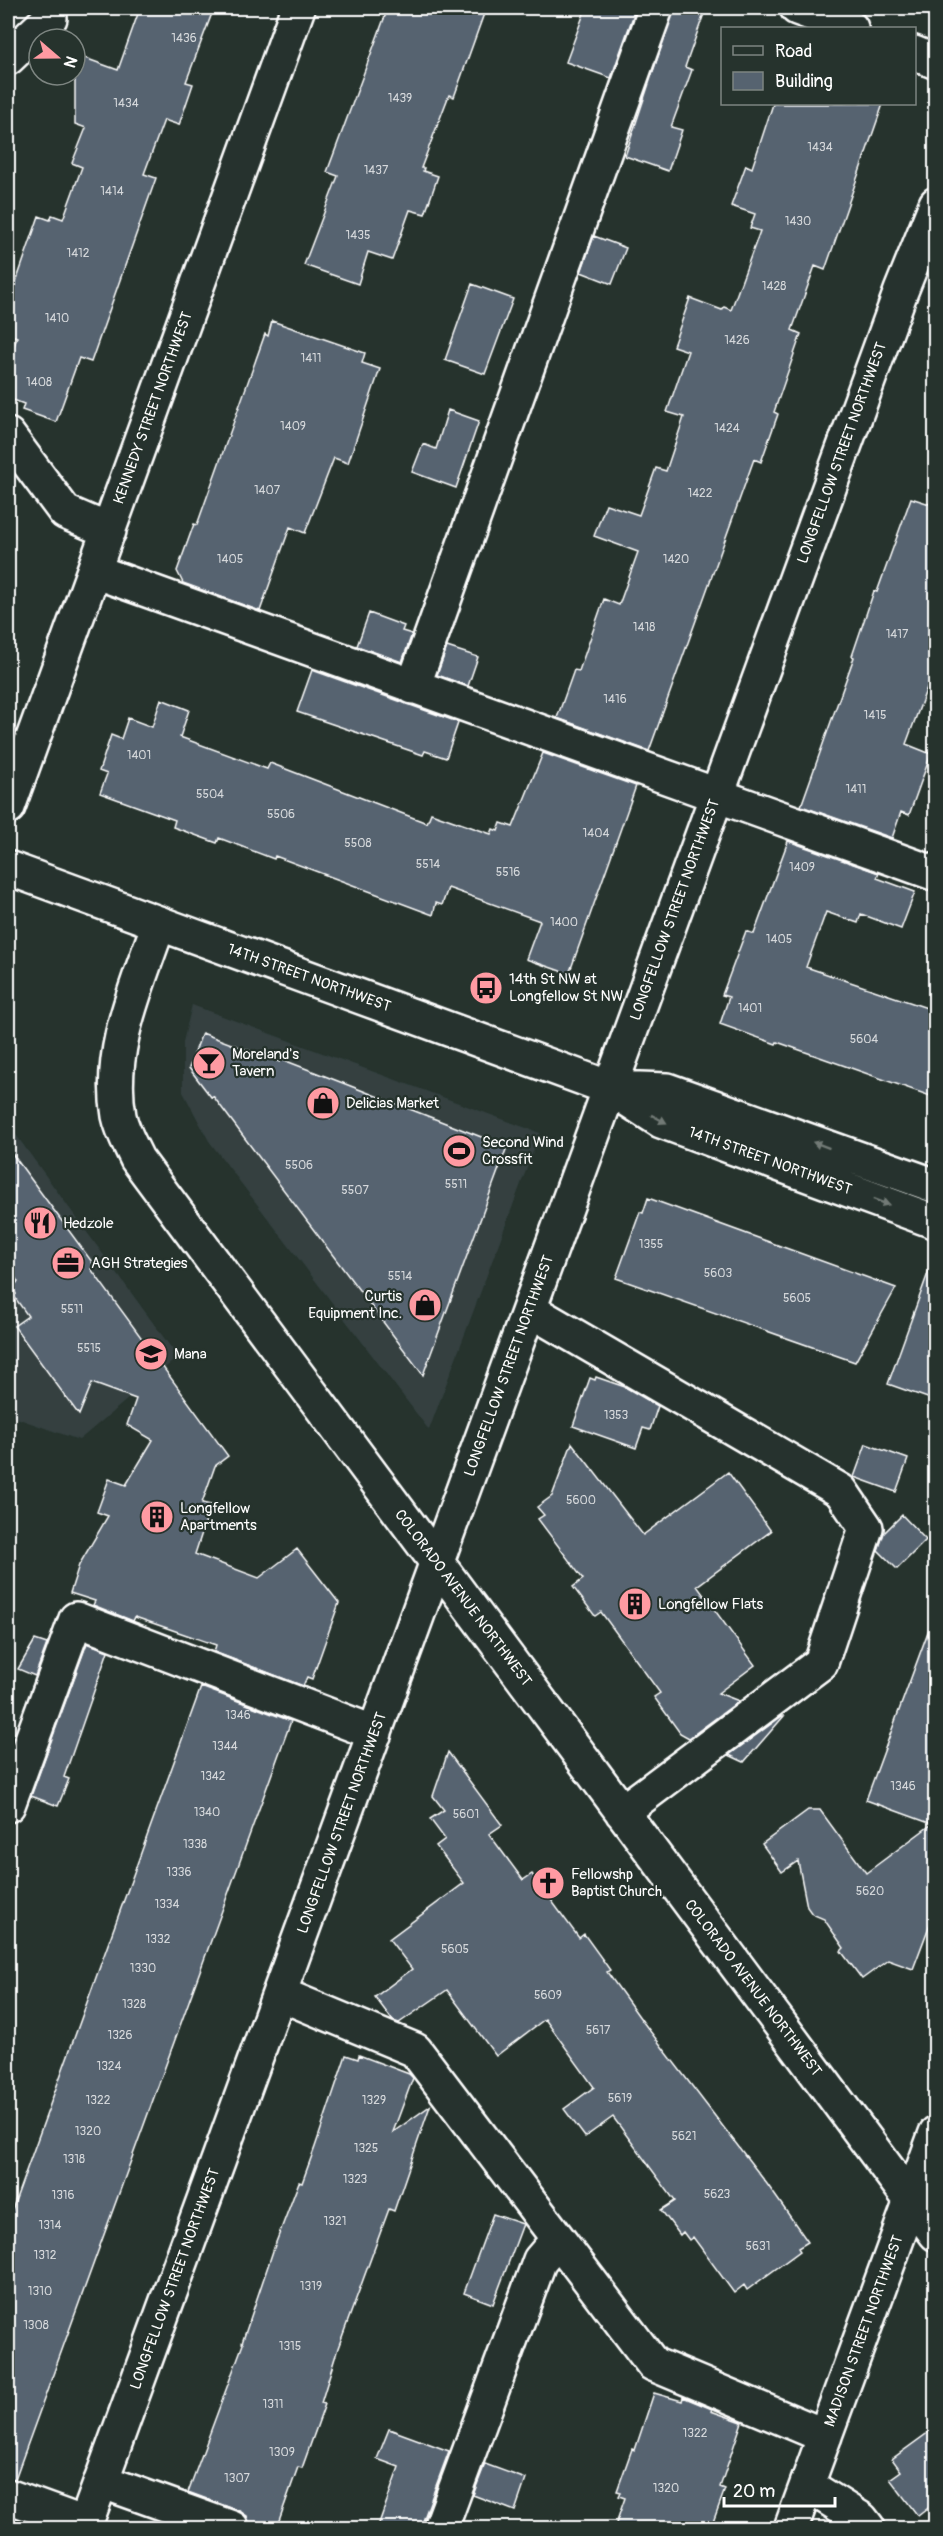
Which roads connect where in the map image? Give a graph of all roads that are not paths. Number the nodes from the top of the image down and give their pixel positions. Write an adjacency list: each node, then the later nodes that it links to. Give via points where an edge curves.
1 (298, 8): 11 (street, KENNEDY STREET NORTHWEST)
2 (656, 8): 13 (street)
3 (797, 8): 5 (street)
4 (46, 11): 7 (street)
5 (847, 27)
6 (916, 54): 8 (street)
7 (8, 58)
8 (936, 62)
9 (936, 204): 14 (street, LONGFELLOW STREET NORTHWEST)
10 (8, 435): 11 (street, via 65,512)
11 (109, 531): 12 (street, KENNEDY STREET NORTHWEST)
12 (94, 571): 13 (street); 15 (street, KENNEDY STREET NORTHWEST)
13 (413, 687): 14 (street)
14 (717, 796): 17 (street); 19 (street, LONGFELLOW STREET NORTHWEST)
15 (8, 807)
16 (8, 868): 18 (street, 14TH STREET NORTHWEST)
17 (936, 874)
18 (159, 923): 19 (street, 14TH STREET NORTHWEST); 23 (street, COLORADO AVENUE NORTHWEST, via 118,1047 120,1118 137,1159)
19 (610, 1088): 20 (street, 14TH STREET NORTHWEST, one-way to 19, via 667,1090); 21 (street, 14TH STREET NORTHWEST, one-way to 21, via 661,1121); 22 (street, LONGFELLOW STREET NORTHWEST)
20 (936, 1186)
21 (936, 1222)
22 (530, 1310): 23 (street, LONGFELLOW STREET NORTHWEST); 26 (street, via 841,1491 866,1528 821,1663)
23 (437, 1564): 24 (street, LONGFELLOW STREET NORTHWEST); 26 (street, COLORADO AVENUE NORTHWEST)
24 (375, 1733): 25 (street, via 76,1619); 27 (street, LONGFELLOW STREET NORTHWEST)
25 (8, 1804)
26 (622, 1812): 29 (street, COLORADO AVENUE NORTHWEST)
27 (280, 1994): 31 (street, via 415,2050); 33 (street, LONGFELLOW STREET NORTHWEST)
28 (936, 2133): 29 (street, MADISON STREET NORTHWEST)
29 (911, 2201): 30 (street, COLORADO AVENUE NORTHWEST); 32 (street, MADISON STREET NORTHWEST)
30 (936, 2234)
31 (558, 2239): 32 (street, via 653,2364); 38 (street, via 540,2260)
32 (825, 2436): 34 (street, MADISON STREET NORTHWEST)
33 (101, 2481): 36 (street, LONGFELLOW STREET NORTHWEST); 37 (street)
34 (807, 2485): 39 (street, MADISON STREET NORTHWEST); 40 (street, via 861,2519)
35 (8, 2496): 36 (street)
36 (84, 2526)
37 (232, 2529)
38 (441, 2529)
39 (791, 2529)
40 (868, 2529)

